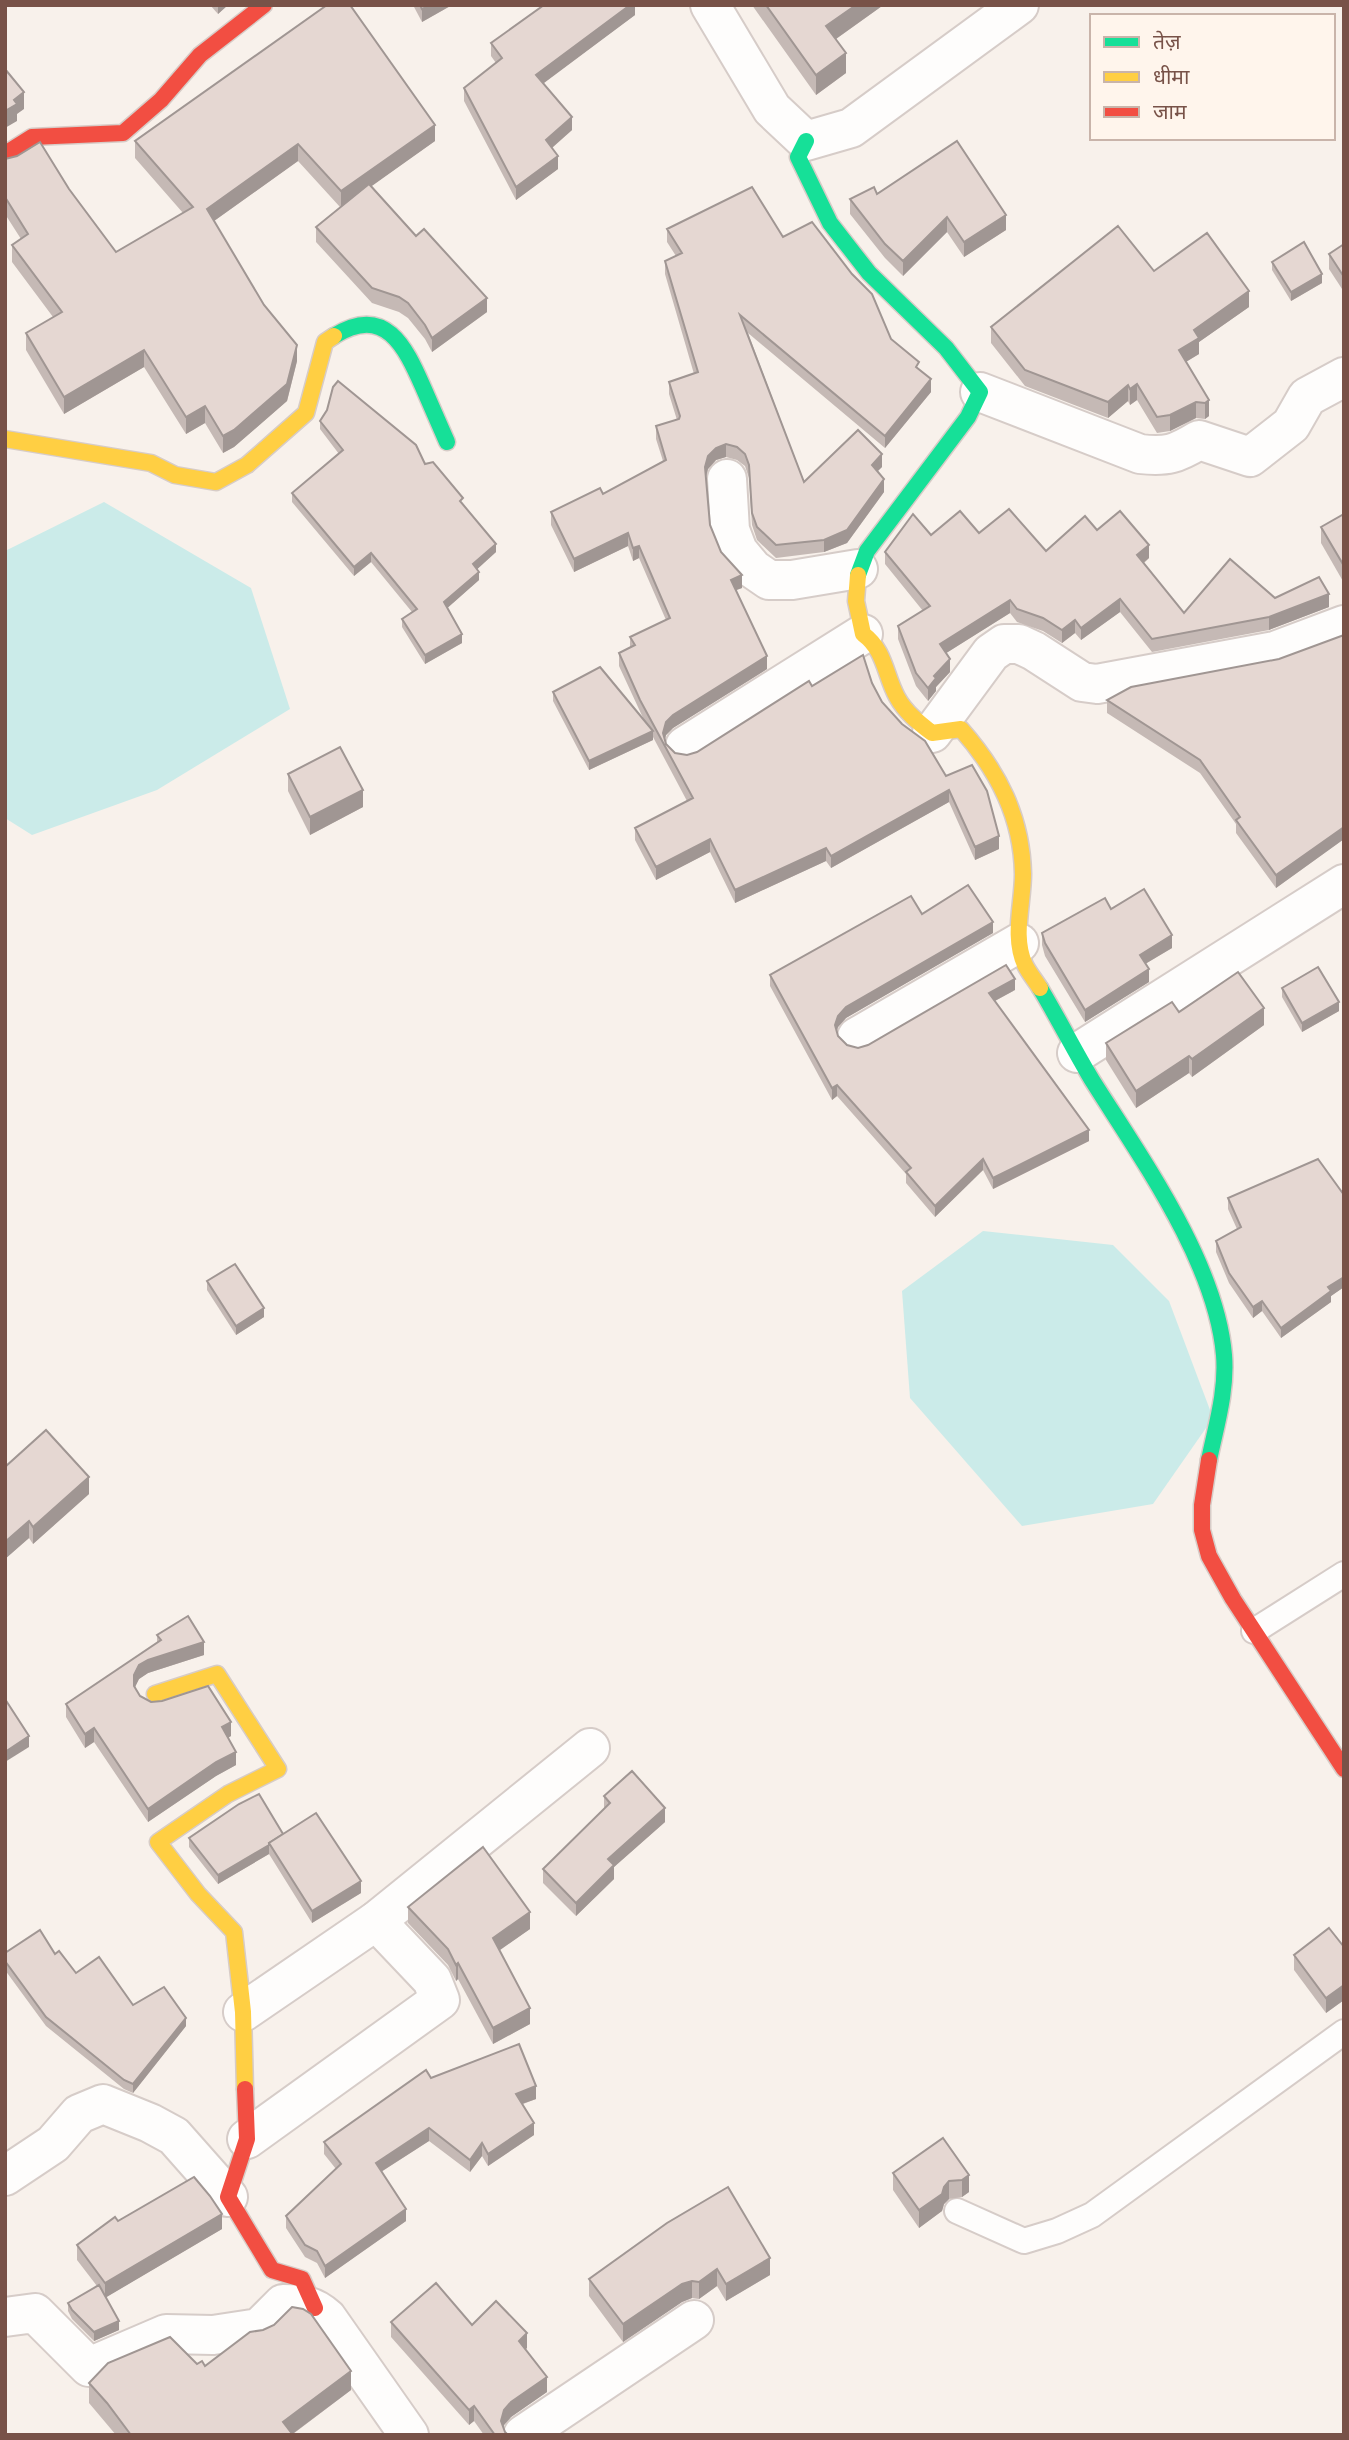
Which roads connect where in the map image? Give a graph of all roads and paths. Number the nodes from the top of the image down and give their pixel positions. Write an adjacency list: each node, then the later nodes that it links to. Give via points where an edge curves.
1 (264, 5): 5 (street, via 200,55 161,100 123,133 32,137)
2 (710, 5): 4 (street, via 772,109)
3 (1019, 5): 4 (street, via 851,128)
4 (806, 141): 7 (street, via 798,157 830,223 869,273 946,348)
5 (5, 154)
6 (1344, 377): 7 (street, via 1307,397 1291,425 1250,457 1199,440 1161,457 1140,454)
7 (980, 392): 11 (street, via 968,417)
8 (5, 439): 9 (street, via 151,463 175,475 216,482 247,464 306,413 325,342 350,326 371,324 391,332 408,353)
9 (447, 442)
10 (727, 478): 11 (street, via 730,530 738,551 753,569 769,580 792,580)
11 (858, 569): 13 (street, via 854,589)
12 (1344, 625): 14 (street, via 1275,651 1097,684 1082,682 1019,644 1004,644 991,653)
13 (863, 634): 14 (street, via 871,638 884,661 907,713); 15 (street)
14 (932, 733): 17 (street, via 961,729 982,751 1014,810 1023,873)
15 (685, 746)
16 (1344, 884): 19 (street)
17 (1019, 943): 18 (street); 19 (street, via 1025,965)
18 (857, 1037)
19 (1077, 1053): 21 (street, via 1176,1215 1207,1284 1226,1366 1202,1494 1202,1532 1213,1562)
20 (1344, 1574): 21 (lane)
21 (1254, 1631): 24 (street)
22 (155, 1694): 26 (street, via 217,1674 278,1769 228,1794 158,1842 234,1932)
23 (590, 1748): 25 (street)
24 (1344, 1769)
25 (376, 1921): 26 (street); 28 (street, via 432,1980 440,2000)
26 (243, 2012): 28 (street)
27 (1344, 2032): 31 (lane, via 1092,2215 1024,2241)
28 (247, 2139): 30 (street)
29 (5, 2176): 30 (street, via 53,2144 79,2113 103,2104 174,2136)
30 (228, 2197): 32 (street, via 272,2270 302,2279)
31 (957, 2211)
32 (315, 2308): 33 (street, via 283,2304 259,2328 248,2330 213,2336 166,2334 89,2367 35,2313); 35 (street, via 327,2318)
33 (5, 2317)
34 (694, 2320): 36 (street)
35 (409, 2435)
36 (523, 2435)

